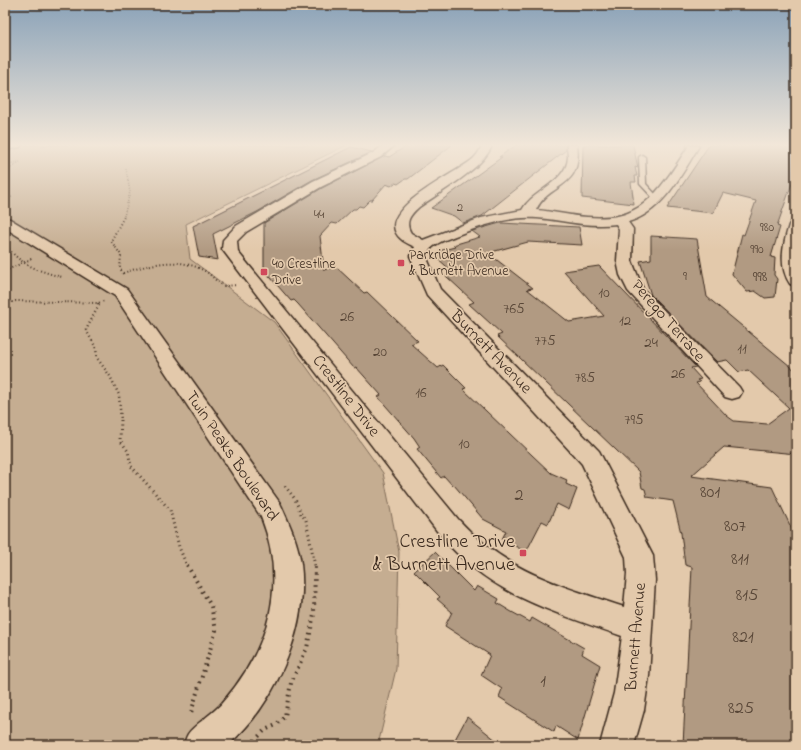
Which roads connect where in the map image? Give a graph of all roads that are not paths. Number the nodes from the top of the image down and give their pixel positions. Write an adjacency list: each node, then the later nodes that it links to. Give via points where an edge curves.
1 (328, 180): 14 (street, Crestline Drive, via 246,226 232,236 229,249 449,527 474,553 488,564 523,583)
2 (449, 180): 11 (street, via 404,214 402,230 406,236)
3 (561, 180): 7 (street, via 530,206)
4 (643, 180): 6 (lane, via 643,184)
5 (670, 180): 6 (street)
6 (656, 198): 8 (street, via 640,213)
7 (527, 214): 8 (street, via 592,221); 11 (street, via 499,217 430,241)
8 (619, 219): 13 (street, Perego Terrace, via 626,229 625,272 636,291)
9 (5, 222): 15 (street, Twin Peaks Boulevard, via 109,290 121,293 271,512 282,535 287,564 286,600 278,640 270,660 246,701 218,732)
10 (796, 225): 12 (street, via 789,266)
11 (423, 246): 14 (street, Burnett Avenue, via 418,258 433,291 583,448 598,470 640,561)
12 (796, 281)
13 (732, 392)
14 (638, 627): 16 (street, Burnett Avenue, via 630,703)
15 (201, 745)
16 (617, 745)

